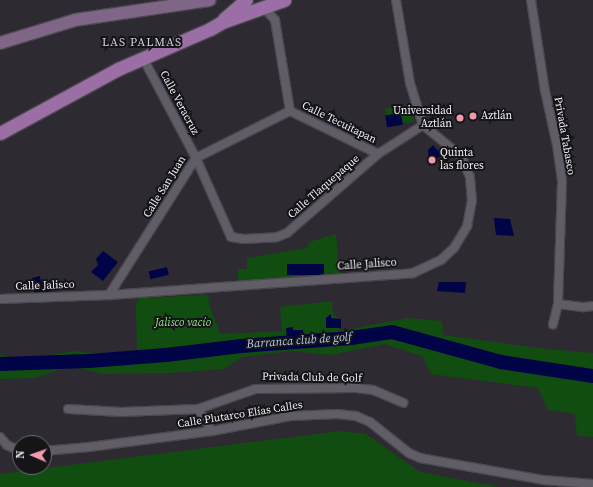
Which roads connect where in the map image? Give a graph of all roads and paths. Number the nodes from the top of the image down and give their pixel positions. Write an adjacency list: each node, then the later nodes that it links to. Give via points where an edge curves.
1 (210, 0): 6 (street)
2 (246, 0): 8 (main road)
3 (284, 0): 7 (main road)
4 (396, 0): 12 (street, via 410,83)
5 (531, 0): 19 (street, Privada Tabasco, via 562,182)
6 (182, 1): 9 (street, via 75,20)
7 (259, 4): 8 (main road); 11 (street, via 275,20)
8 (222, 22): 10 (main road)
9 (0, 43)
10 (143, 58): 13 (main road); 15 (street, Calle Veracruz)
11 (290, 111): 14 (street, Calle Tecuitapan); 15 (street, Calle San Juan)
12 (423, 125): 14 (street, Calle Tlaquepaque); 17 (street, Calle Jalisco, via 461,156 470,177 472,201 467,226 454,248 442,260 413,273)
13 (0, 133)
14 (378, 154): 16 (street, Calle Tlaquepaque, via 288,233 277,238)
15 (196, 158): 16 (street, Calle Veracruz); 17 (street, Calle San Juan)
16 (231, 237)
17 (109, 295): 18 (street, Calle Jalisco)
18 (0, 299)
19 (558, 304): 20 (street); 21 (street, Privada Tabasco)
20 (593, 306)
21 (553, 324)
22 (403, 403): 24 (street, Privada Club de Golf, via 372,390 356,388 255,389)
23 (68, 409): 24 (street, Privada Club de Golf, via 121,412)
24 (198, 409): 25 (street)
25 (212, 431): 28 (street, Calle Plutarco Elías Calles, via 89,448); 29 (street, Calle Plutarco Elías Calles, via 291,416 356,416 370,422 409,453 420,458 543,480)
26 (0, 436): 27 (street)
27 (12, 447)
28 (52, 450)
29 (593, 484)

